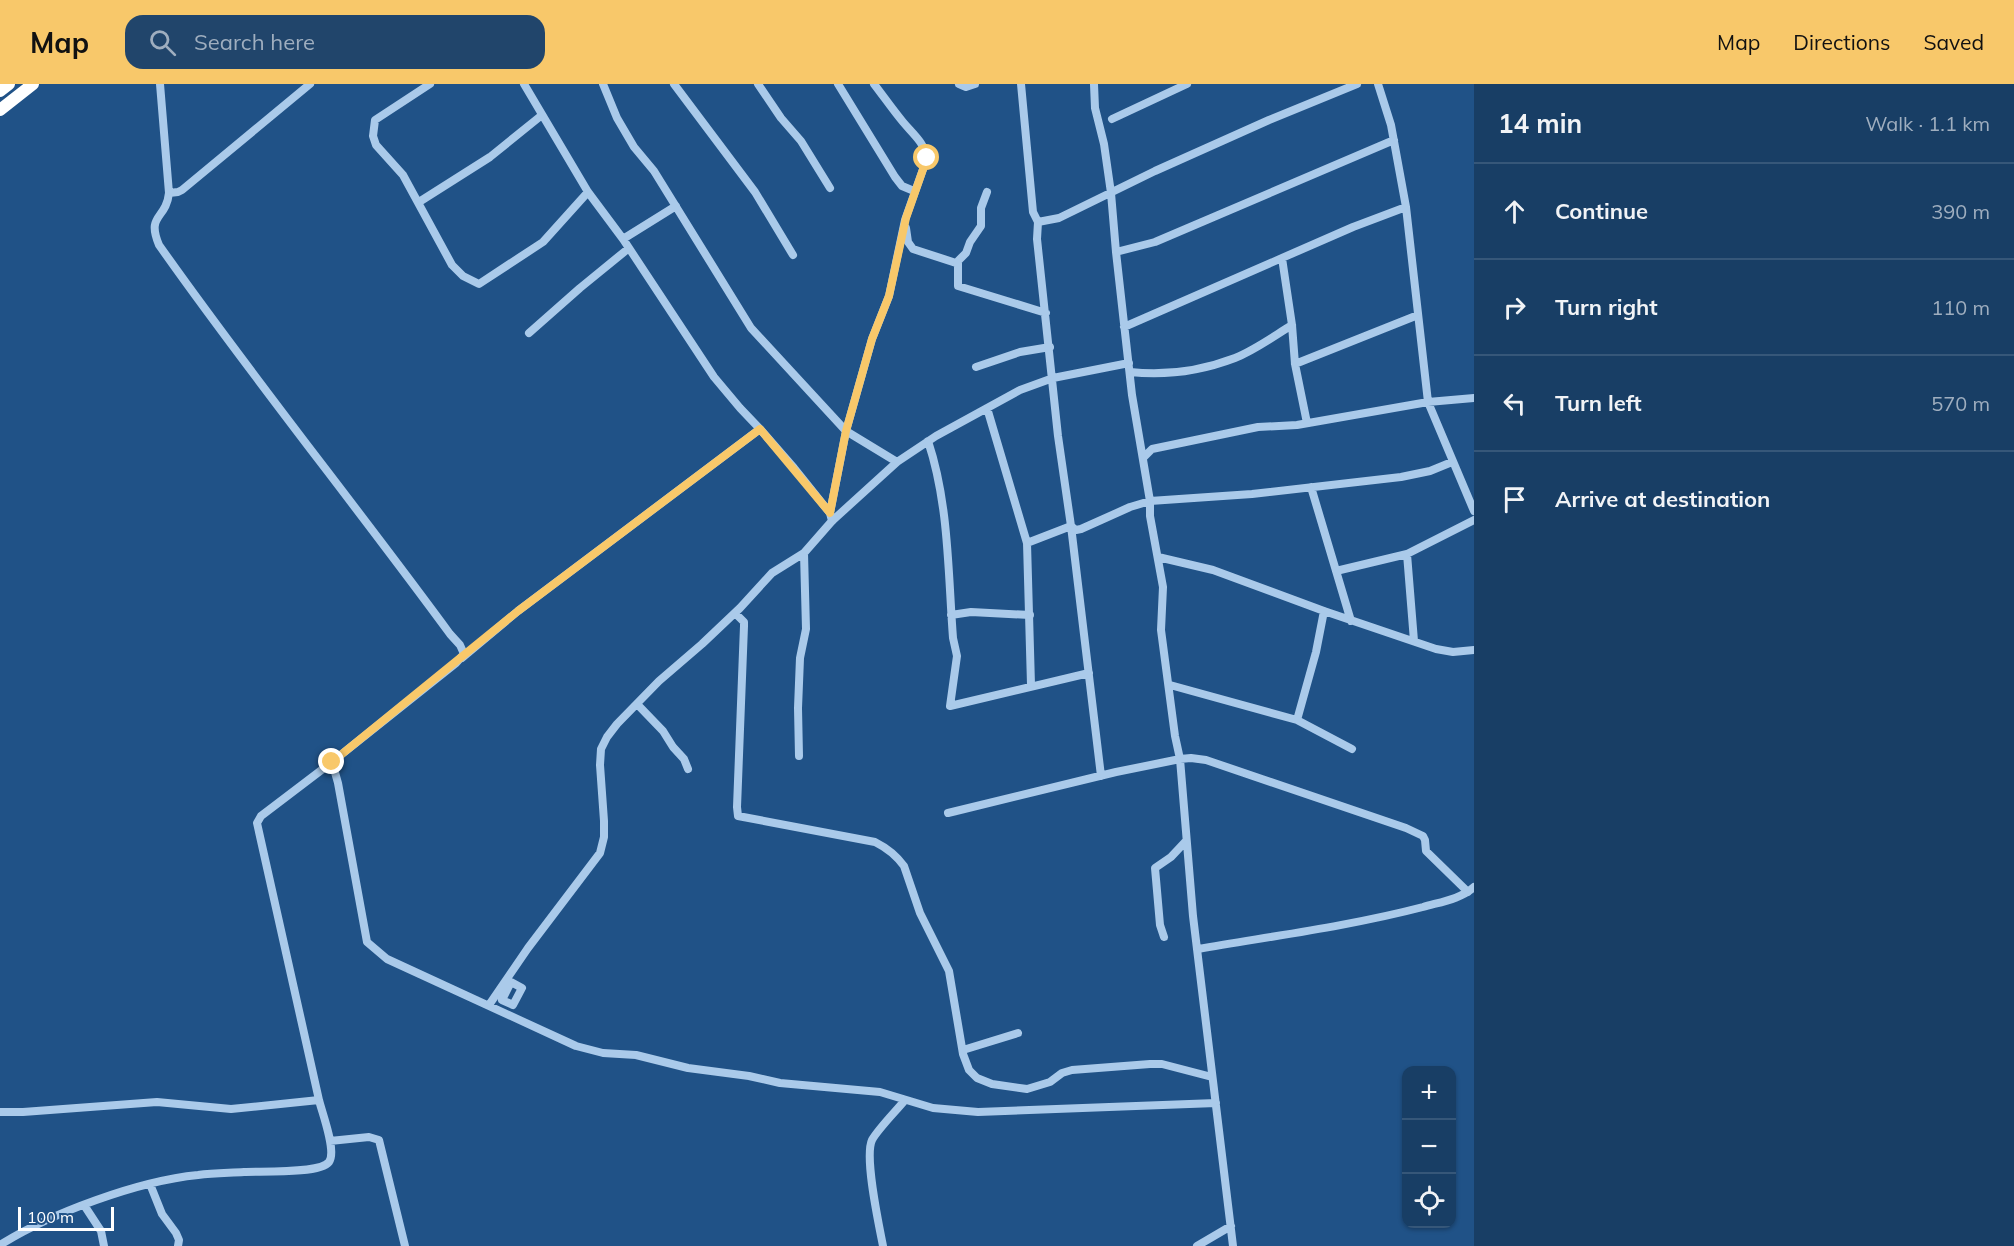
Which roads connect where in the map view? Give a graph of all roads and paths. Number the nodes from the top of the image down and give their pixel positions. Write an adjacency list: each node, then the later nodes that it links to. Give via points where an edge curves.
1 (9, 84): 19 (highway)
2 (33, 84): 20 (highway)
3 (160, 84): 28 (street)
4 (310, 84): 28 (street, via 182,190)
5 (430, 84): 30 (street, via 375,120 373,127 376,145 403,175)
6 (524, 84): 21 (street)
7 (603, 84): 31 (street, via 634,147)
8 (674, 84): 38 (street, via 755,192)
9 (758, 84): 24 (street)
10 (838, 84): 25 (street, via 895,177 902,186)
11 (874, 84): 25 (street, via 926,152)
12 (959, 84): 13 (street)
13 (975, 84)
14 (1022, 84): 34 (street, via 1033,213)
15 (1094, 84): 29 (street)
16 (1187, 84): 22 (street)
17 (1357, 84): 29 (street)
18 (1378, 84): 23 (street)
19 (0, 91)
20 (0, 110)
21 (542, 115): 26 (street); 30 (street, via 490,157)
22 (1112, 119)
23 (1394, 140): 32 (street); 37 (street, via 1155,242)
24 (830, 188)
25 (914, 191): 33 (street)
26 (588, 192): 30 (street, via 543,242 479,284 452,265); 35 (street)
27 (987, 192): 40 (street, via 981,208 981,226)
28 (169, 193): 82 (street, via 168,204 154,224 159,245 460,645 464,651)
29 (1111, 193): 34 (street, via 1059,218); 37 (street)
30 (419, 202)
31 (676, 206): 35 (street); 57 (street, via 751,328)
32 (1406, 207): 39 (street); 42 (street)
33 (906, 218): 40 (street, via 908,242 913,249); 57 (street, via 889,296 872,339)
34 (1038, 222): 41 (street)
35 (623, 239): 36 (street)
36 (629, 248): 45 (street); 56 (street, via 714,377)
37 (1116, 252): 44 (street)
38 (793, 255)
39 (1282, 258): 43 (street); 44 (street)
40 (958, 262): 41 (street, via 958,286)
41 (1046, 313): 46 (street)
42 (1418, 315): 48 (street); 53 (street)
43 (1292, 325): 48 (street); 50 (street, via 1237,357 1199,369 1155,375)
44 (1124, 327): 47 (street)
45 (530, 333)
46 (1050, 346): 49 (street); 51 (street)
47 (1129, 363): 50 (street); 51 (street)
48 (1295, 364): 55 (street)
49 (976, 367)
50 (1130, 372): 59 (street)
51 (1053, 378): 54 (street); 69 (street)
52 (1474, 398): 53 (street)
53 (1428, 402): 55 (street); 63 (street)
54 (987, 408): 58 (street); 70 (street)
55 (1307, 423): 60 (street, via 1251,428)
56 (760, 429): 67 (street); 82 (street, via 526,605)
57 (846, 431): 62 (street); 67 (street)
58 (928, 441): 62 (street); 77 (street, via 942,497)
59 (1141, 444): 60 (street); 61 (street)
60 (1152, 449): 61 (street)
61 (1144, 457): 65 (street)
62 (897, 462): 67 (street)
63 (1452, 462): 64 (street, via 1401,477); 66 (street)
64 (1311, 487): 65 (street); 74 (street)
65 (1150, 501): 69 (street, via 1081,529); 73 (street)
66 (1474, 509)
67 (831, 517): 71 (street)
68 (1474, 520): 72 (street)
69 (1071, 526): 70 (street); 83 (street)
70 (1027, 543): 78 (street)
71 (804, 553): 76 (street, via 772,573); 89 (street, via 806,629 800,658)
72 (1407, 554): 74 (street); 80 (street)
73 (1158, 557): 75 (street, via 1213,570); 85 (street, via 1163,587 1161,630)
74 (1336, 571): 79 (street)
75 (1324, 611): 79 (street); 87 (street)
76 (735, 613): 86 (street); 101 (street, via 744,622 738,816 875,842 898,857 926,928 949,971)
77 (951, 615): 78 (street); 84 (street, via 957,656 950,706)
78 (1030, 615): 84 (street)
79 (1351, 621): 80 (street)
80 (1414, 641): 81 (street, via 1453,652)
81 (1474, 650)
82 (462, 658): 91 (street)
83 (1089, 673): 84 (street); 93 (street)
84 (1030, 685)
85 (1170, 685): 87 (street); 90 (street)
86 (637, 704): 92 (street, via 663,731); 99 (street, via 617,724 601,749 604,837 600,853)
87 (1297, 720): 88 (street)
88 (1352, 748)
89 (799, 756)
90 (1180, 759): 93 (street); 95 (street); 96 (street, via 1206,760 1419,834 1425,838 1426,851)
91 (332, 762): 99 (street, via 367,942 387,959); 103 (street, via 261,816 257,826)
92 (688, 769)
93 (1101, 776): 94 (street)
94 (948, 813)
95 (1186, 841): 97 (street, via 1155,868); 98 (street)
96 (1471, 889): 98 (street, via 1392,915)
97 (1164, 937)
98 (1198, 949): 102 (street)
99 (489, 1005): 104 (street, via 576,1046 603,1053 636,1055 780,1083 880,1092)
100 (1018, 1033): 101 (street)
101 (963, 1050): 102 (street, via 969,1070 977,1078 1027,1089 1072,1070 1150,1064)
102 (1212, 1077): 105 (street)
103 (319, 1100): 106 (street, via 231,1109 157,1102); 107 (street)
104 (905, 1100): 105 (street, via 933,1108 978,1112); 115 (street, via 872,1140 870,1152)
105 (1216, 1102): 110 (street)
106 (0, 1112)
107 (330, 1142): 108 (street, via 332,1157 324,1167 197,1175); 114 (street, via 369,1137 379,1140)
108 (150, 1184): 109 (street); 113 (street, via 162,1214 176,1233)
109 (84, 1204): 111 (street); 112 (street, via 101,1231)
110 (1231, 1226): 116 (street); 117 (street)
111 (0, 1245)
112 (104, 1246)
113 (178, 1246)
114 (405, 1246)
115 (883, 1246)
116 (1197, 1246)
117 (1233, 1246)

